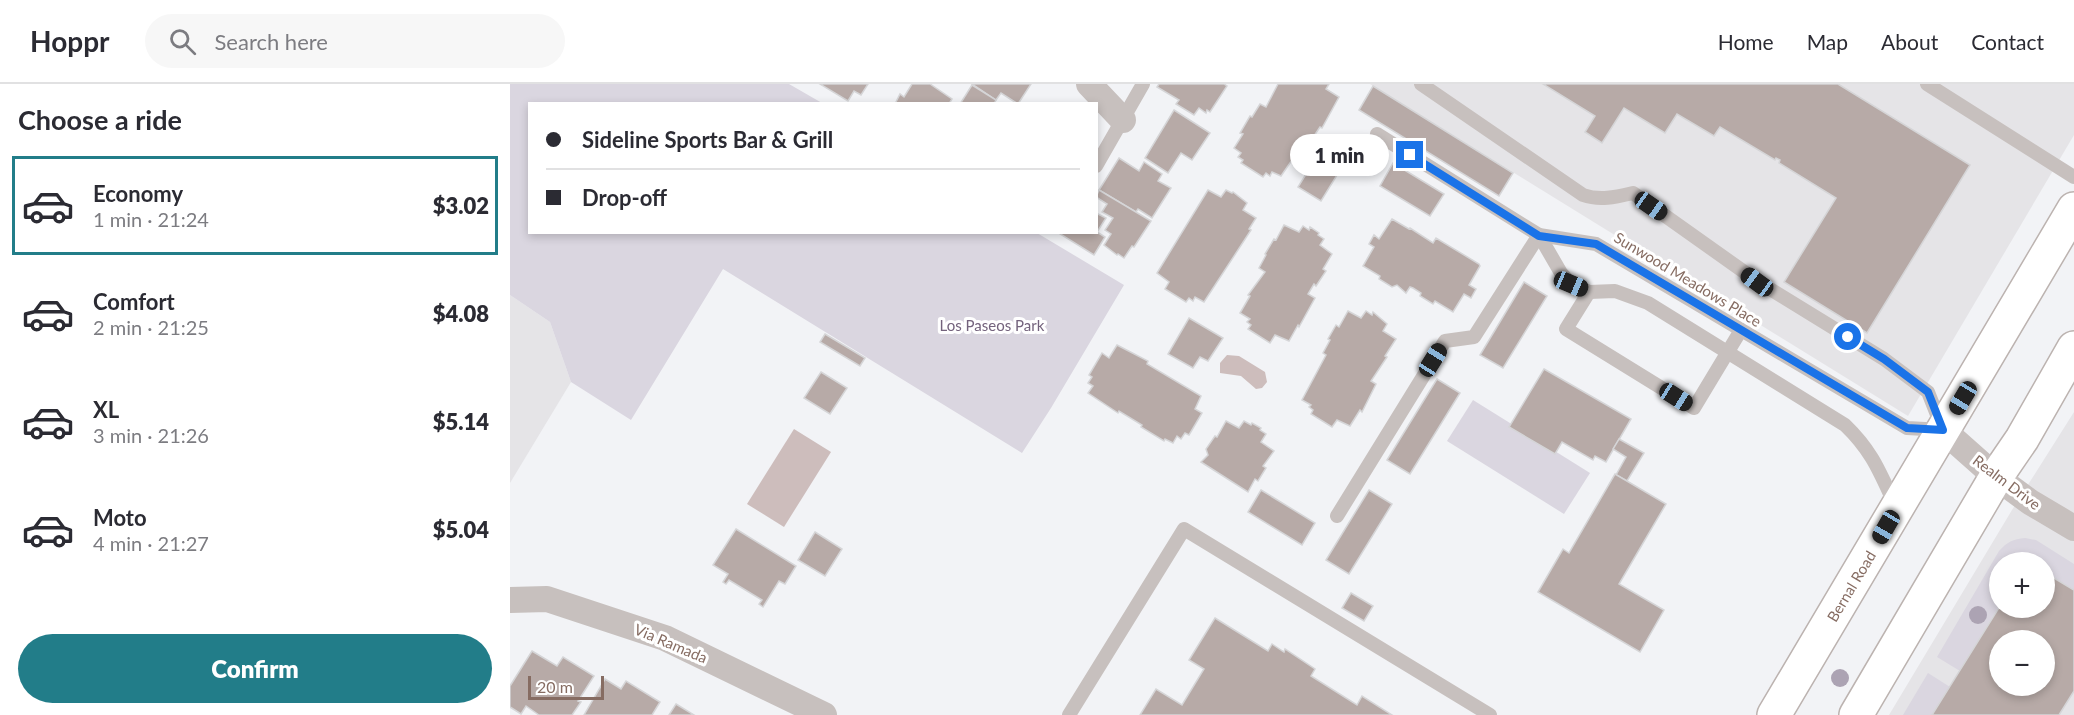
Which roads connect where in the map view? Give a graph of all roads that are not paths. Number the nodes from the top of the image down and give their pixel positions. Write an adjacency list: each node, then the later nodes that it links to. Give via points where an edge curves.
1 (1089, 84): 5 (street)
2 (1143, 84): 5 (lane)
3 (1421, 84): 15 (lane, via 1583,195 1593,199 1633,193 1757,282 1884,359 1928,392)
4 (1927, 84): 8 (lane)
5 (1123, 120): 7 (lane)
6 (1377, 134): 10 (lane)
7 (1098, 163)
8 (2074, 177)
9 (2074, 208): 15 (main road, Bernal Road)
10 (1539, 236): 11 (lane, via 1561,273 1571,284); 12 (lane, Sunwood Meadows Place, via 1596,244); 18 (lane, via 1474,337 1445,341)
11 (1589, 292): 13 (lane, via 1631,295); 13 (lane, via 1566,329 1694,408)
12 (1741, 330): 13 (lane); 15 (lane, Sunwood Meadows Place, via 1907,428)
13 (1728, 352): 17 (lane, via 1845,425 1874,460)
14 (2073, 353): 16 (main road)
15 (1943, 430): 16 (street, Realm Drive); 17 (main road, Bernal Road)
16 (1996, 477): 19 (street, Realm Drive); 25 (main road)
17 (1897, 508): 24 (main road, Bernal Road)
18 (1337, 516)
19 (2074, 528)
20 (510, 600): 21 (street, Via Ramada, via 547,599 665,638)
21 (824, 715)
22 (1069, 715): 23 (lane, via 1184,529)
23 (1490, 715)
24 (1774, 715)
25 (1856, 715)

